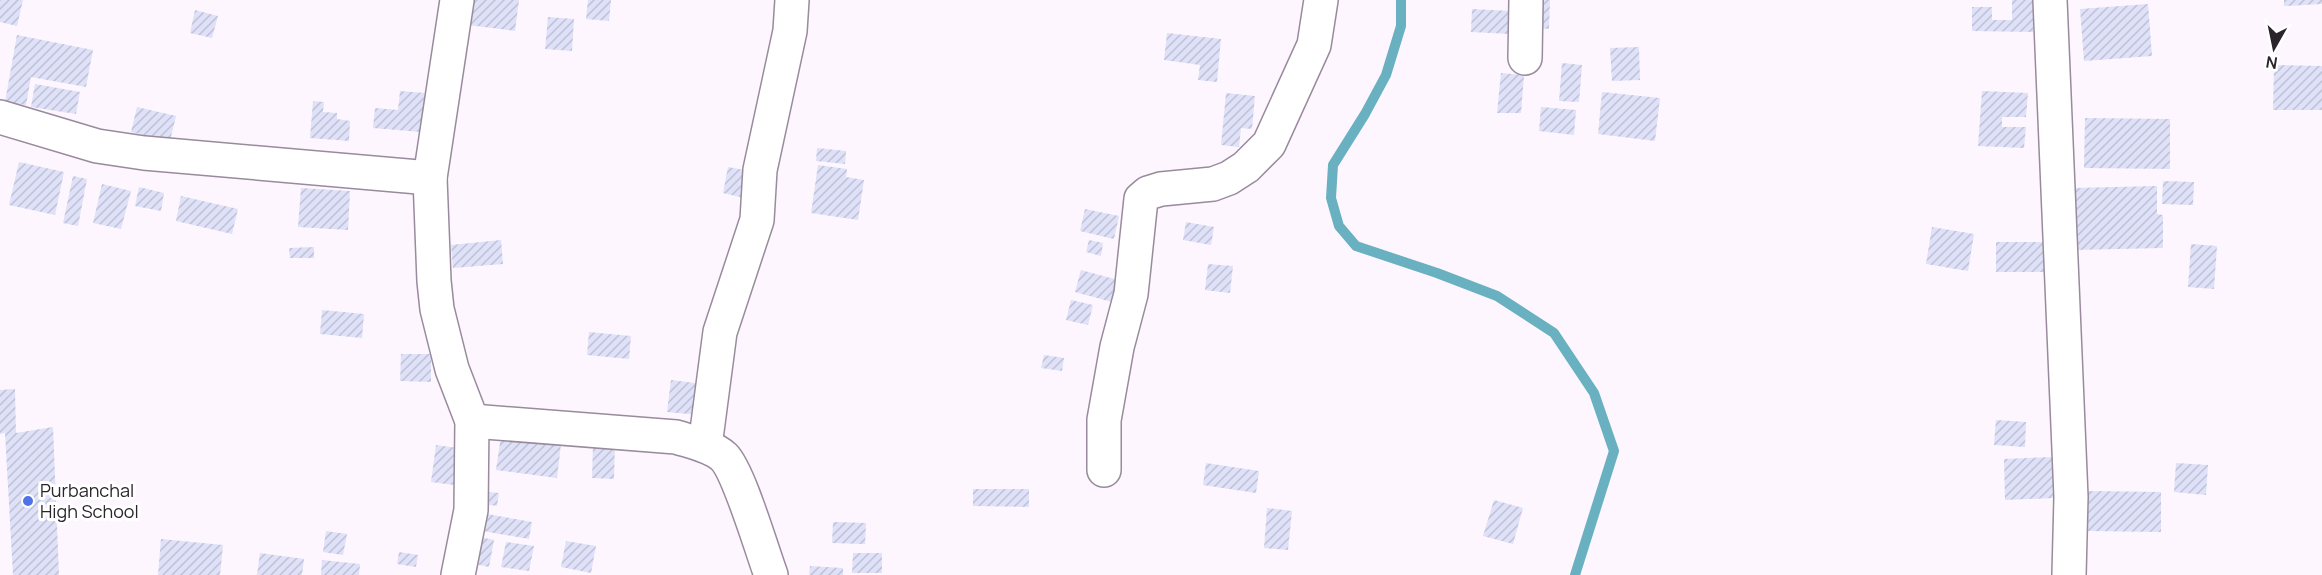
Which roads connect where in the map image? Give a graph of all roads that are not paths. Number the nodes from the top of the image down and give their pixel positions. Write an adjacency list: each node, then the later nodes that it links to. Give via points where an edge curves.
1 (457, 0): 8 (street)
2 (792, 0): 10 (street, via 790,31 760,170 757,220 720,332)
3 (1322, 0): 11 (street, via 1314,45 1269,144 1229,178 1213,184 1161,189 1141,199 1131,294 1104,420)
4 (1526, 0): 6 (street)
5 (2050, 0): 14 (street, via 2071,497)
6 (1525, 58)
7 (0, 117): 8 (street, via 97,146 144,153)
8 (430, 178): 9 (street, via 437,309 452,369)
9 (472, 421): 10 (street, via 676,437); 12 (street, via 471,510)
10 (705, 446): 13 (street, via 724,457 736,476)
11 (1104, 470)
12 (458, 575)
13 (771, 575)
14 (2069, 575)

